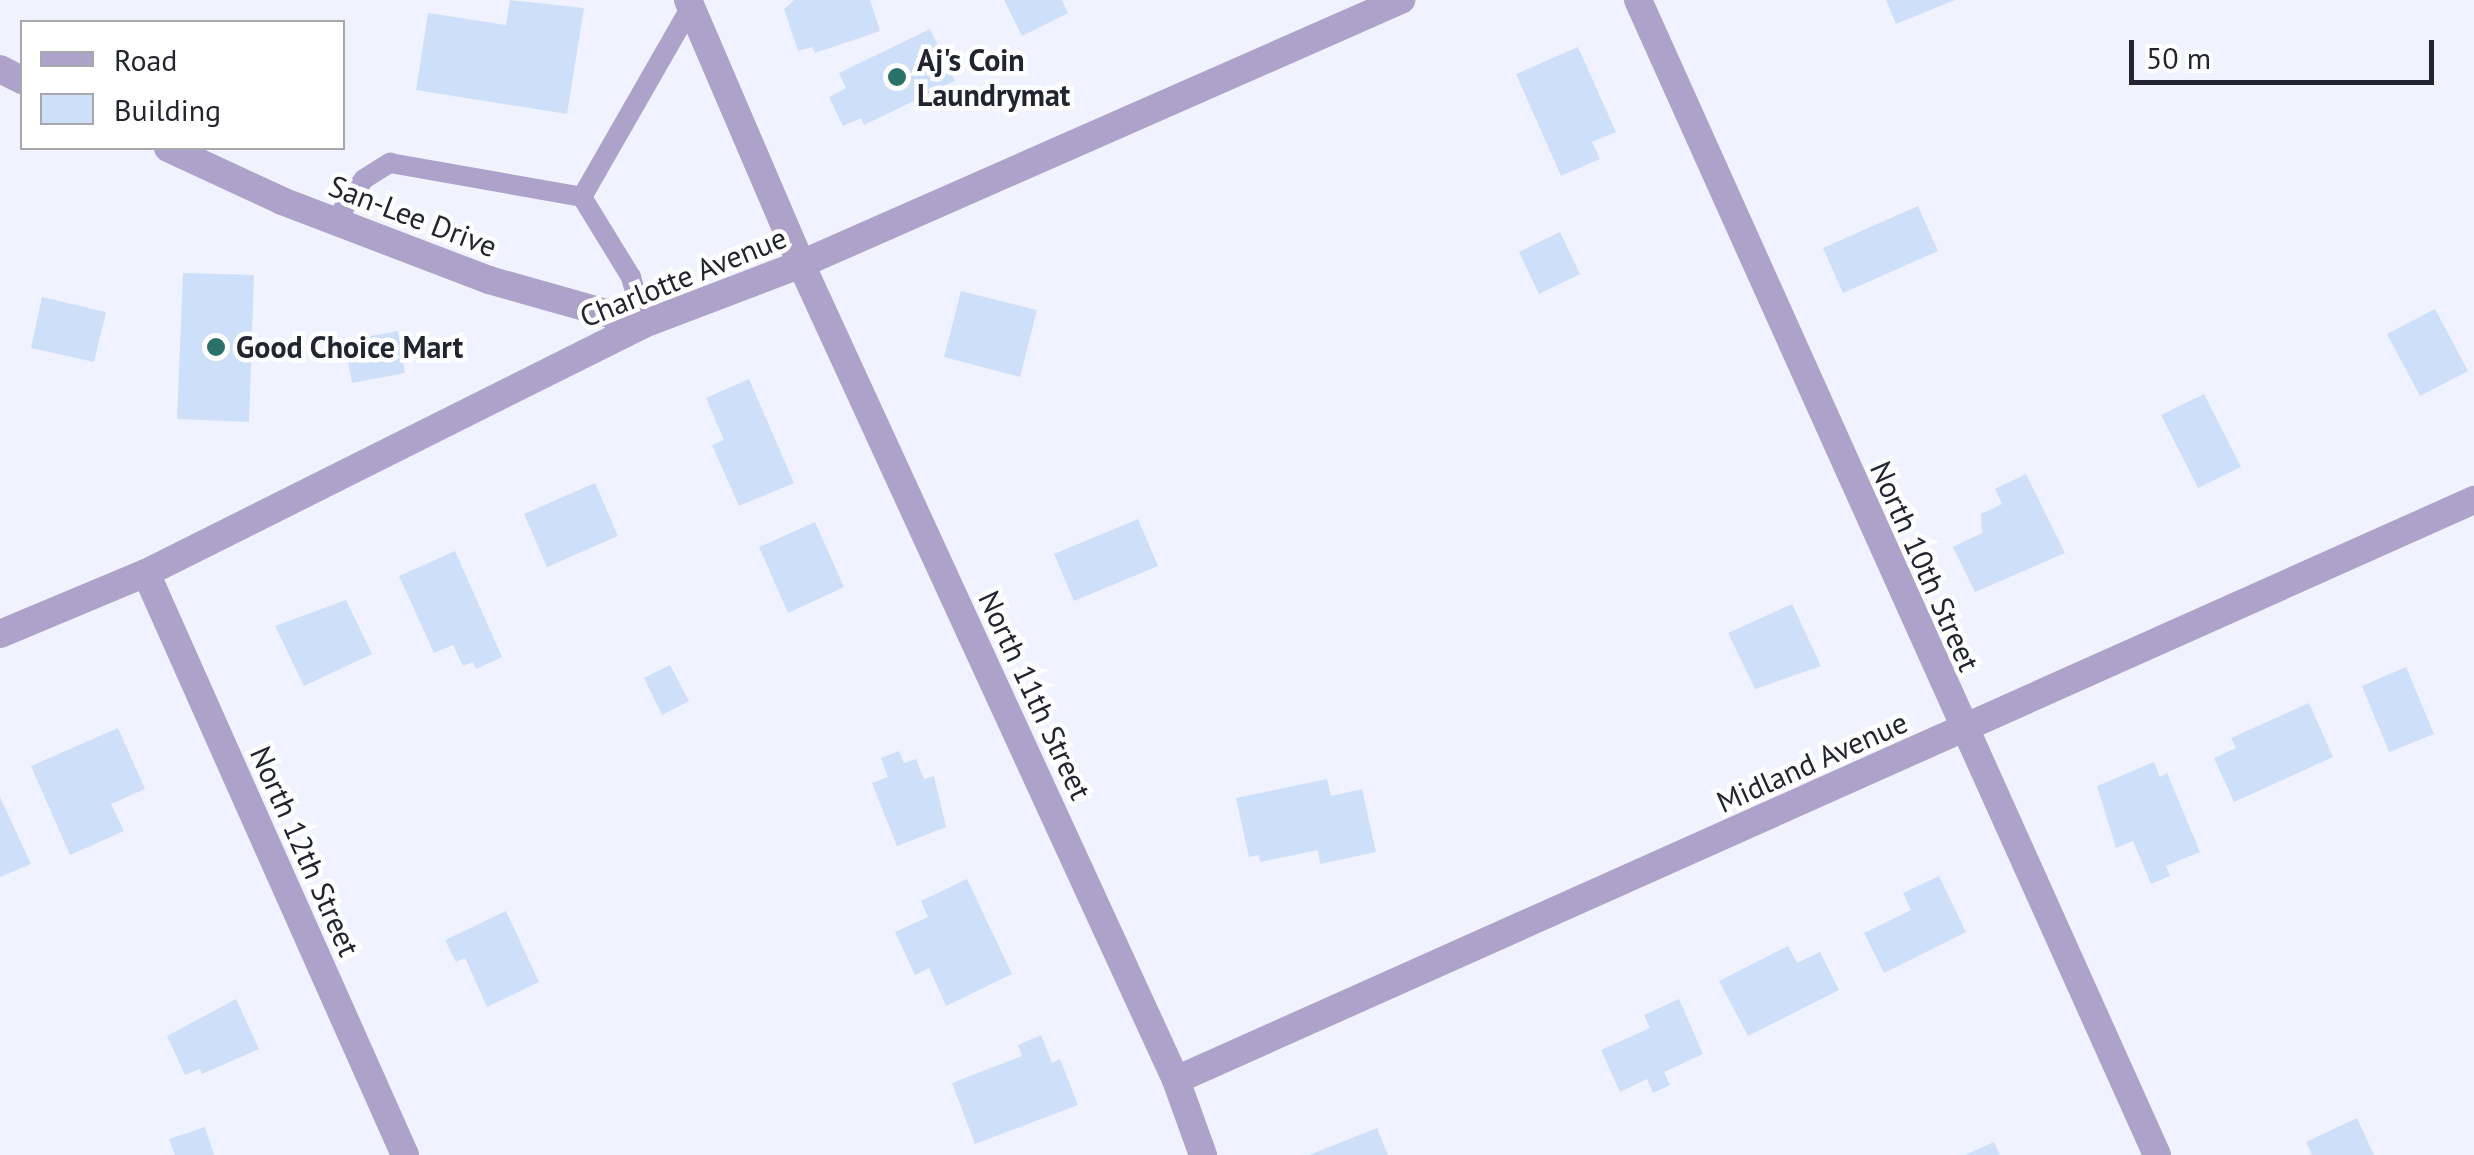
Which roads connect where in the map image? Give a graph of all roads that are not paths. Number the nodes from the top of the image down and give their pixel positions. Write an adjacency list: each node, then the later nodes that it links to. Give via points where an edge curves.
1 (1401, 0): 7 (street, Charlotte Avenue)
2 (1638, 0): 12 (street, North 10th Street)
3 (689, 3): 5 (lane); 7 (street, North 11th Street)
4 (173, 150): 6 (street, San-Lee Drive)
5 (582, 197): 6 (lane, via 390,162 364,179); 8 (lane, via 631,277)
6 (335, 221): 8 (street, San-Lee Drive, via 489,280)
7 (802, 264): 8 (street, Charlotte Avenue); 13 (street, North 11th Street)
8 (644, 324): 10 (street, Charlotte Avenue)
9 (2474, 500): 12 (street, Midland Avenue)
10 (146, 572): 11 (street, Charlotte Avenue); 14 (street, North 12th Street)
11 (0, 634)
12 (1962, 731): 13 (street, Midland Avenue); 16 (street, North 10th Street)
13 (1176, 1080): 15 (street, North 11th Street)
14 (406, 1155)
15 (1203, 1155)
16 (2157, 1155)

